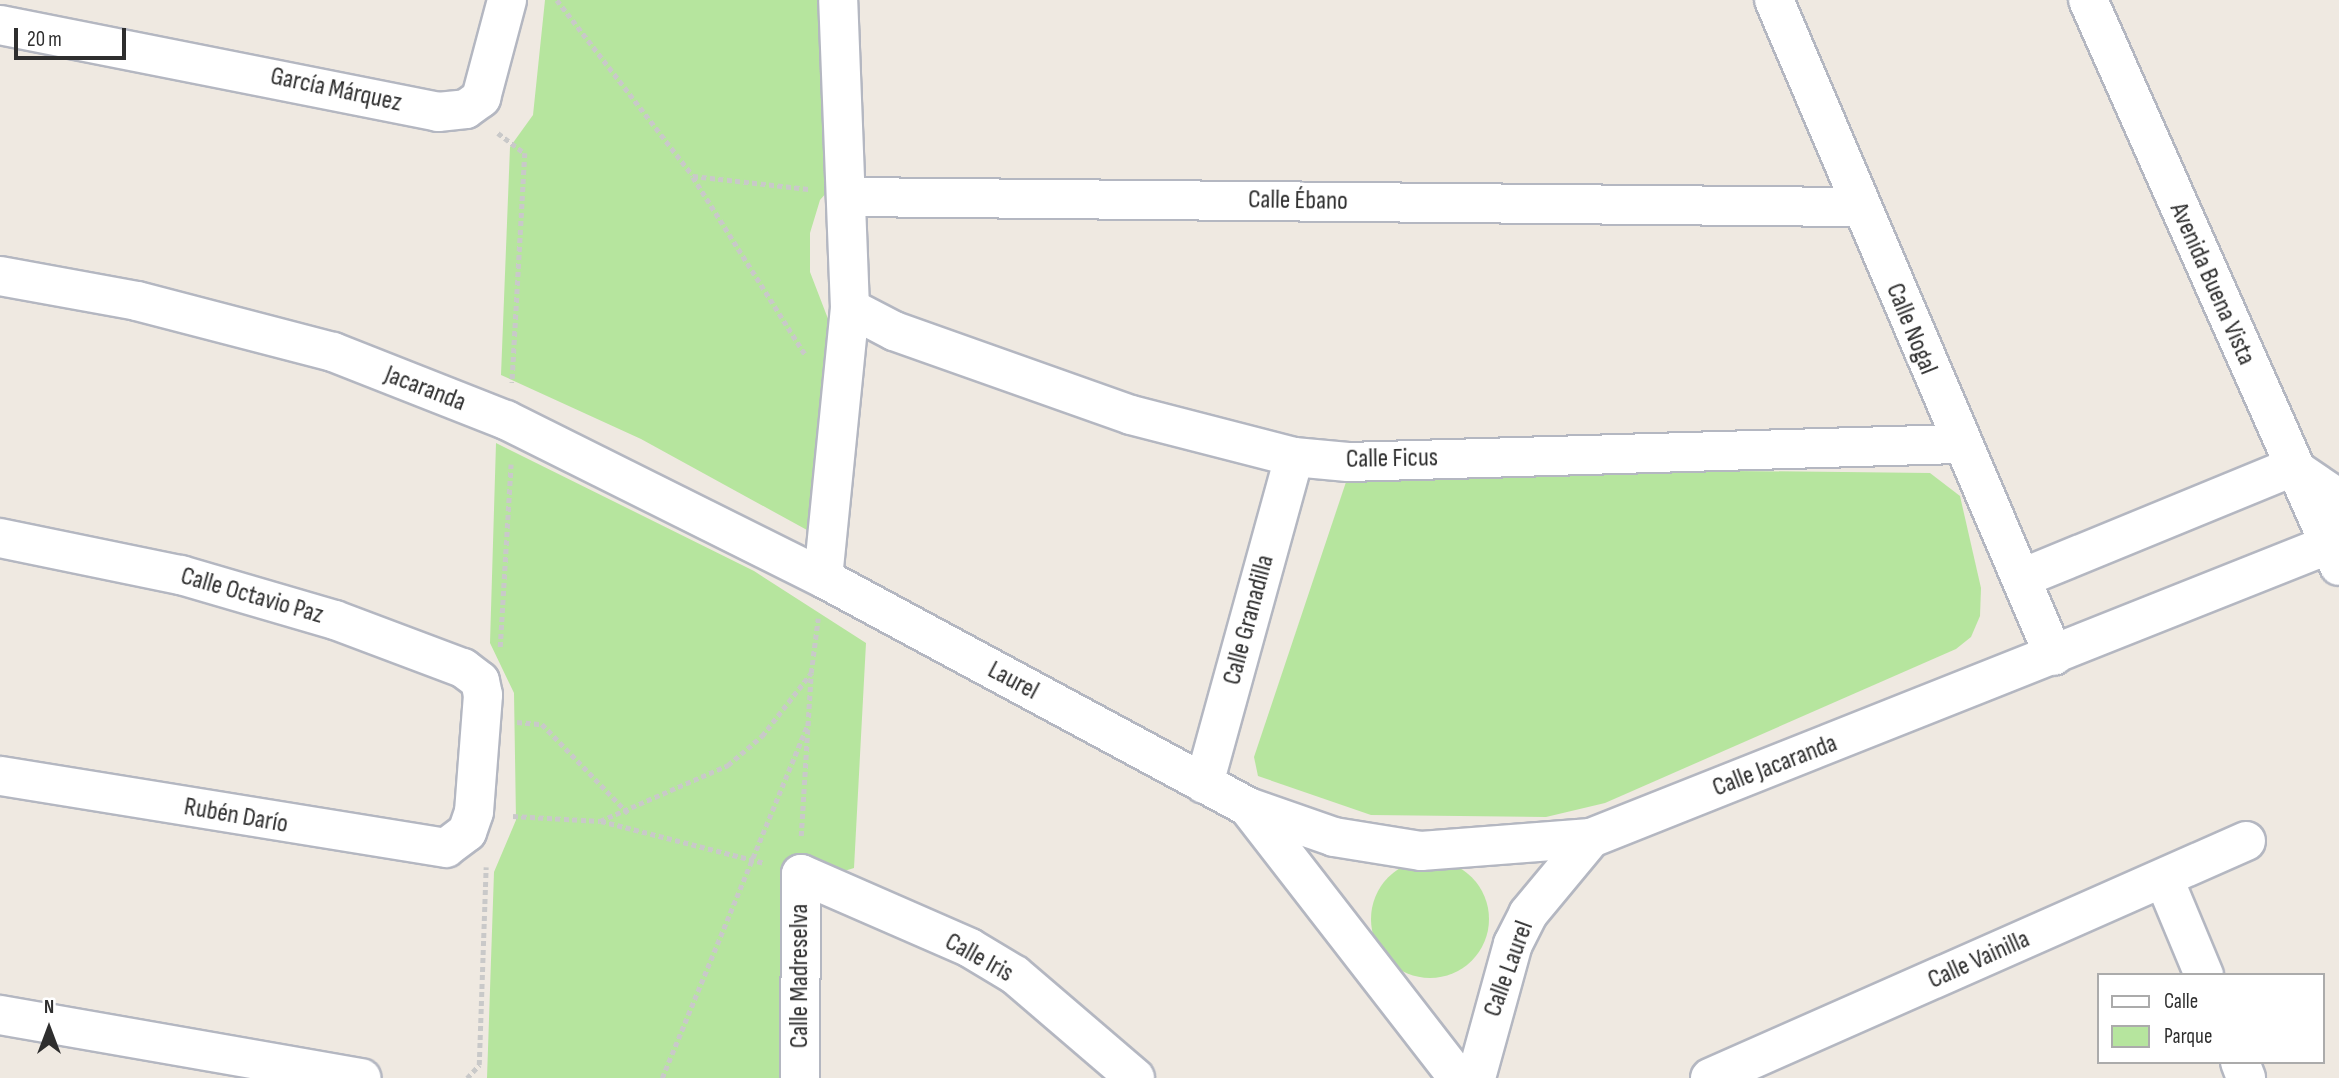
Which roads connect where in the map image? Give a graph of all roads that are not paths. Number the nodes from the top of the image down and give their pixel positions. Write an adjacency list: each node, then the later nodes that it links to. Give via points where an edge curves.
1 (507, 0): 5 (street, García Márquez, via 493,74 481,98 466,109 438,111)
2 (838, 0): 6 (street)
3 (1774, 0): 7 (street, Calle Nogal)
4 (2088, 0): 12 (street, Avenida Buena Vista)
5 (0, 25)
6 (847, 197): 7 (street, Calle Ébano); 9 (street)
7 (1861, 207): 10 (street, Calle Nogal)
8 (0, 276): 16 (street, Jacaranda, via 137,301 333,352 506,421)
9 (850, 308): 11 (street, Calle Ficus, via 894,331 1131,415); 16 (street)
10 (1958, 444): 11 (street, Calle Ficus, via 1348,462); 17 (street, Calle Nogal)
11 (1294, 457): 20 (street, Calle Granadilla)
12 (2292, 467): 13 (street); 15 (street, Avenida Buena Vista); 17 (street)
13 (2339, 499)
14 (0, 538): 22 (street, Calle Octavio Paz, via 181,575 335,620 463,668 481,699)
15 (2334, 555): 18 (street, Calle Jacaranda)
16 (822, 578): 20 (street, Laurel)
17 (2022, 578): 18 (street, Calle Nogal)
18 (2054, 656): 23 (street, Calle Jacaranda)
19 (0, 775): 22 (street, Rubén Darío, via 431,849)
20 (1204, 784): 21 (street, Calle Jacaranda)
21 (1248, 807): 23 (street, Calle Jacaranda, via 1334,837 1421,851); 32 (street)
22 (466, 829)
23 (1591, 838): 33 (street, Calle Laurel, via 1528,914 1513,944)
24 (2246, 841): 26 (street, Calle Vainilla)
25 (801, 874): 30 (street, Calle Madreselva); 31 (street, Calle Iris, via 970,948 1014,975)
26 (2164, 879): 27 (street); 34 (street, Calle Vainilla)
27 (2203, 973)
28 (0, 1015): 29 (street)
29 (362, 1078)
30 (800, 1078)
31 (1135, 1078)
32 (1458, 1078)
33 (1476, 1078)
34 (1710, 1078)

